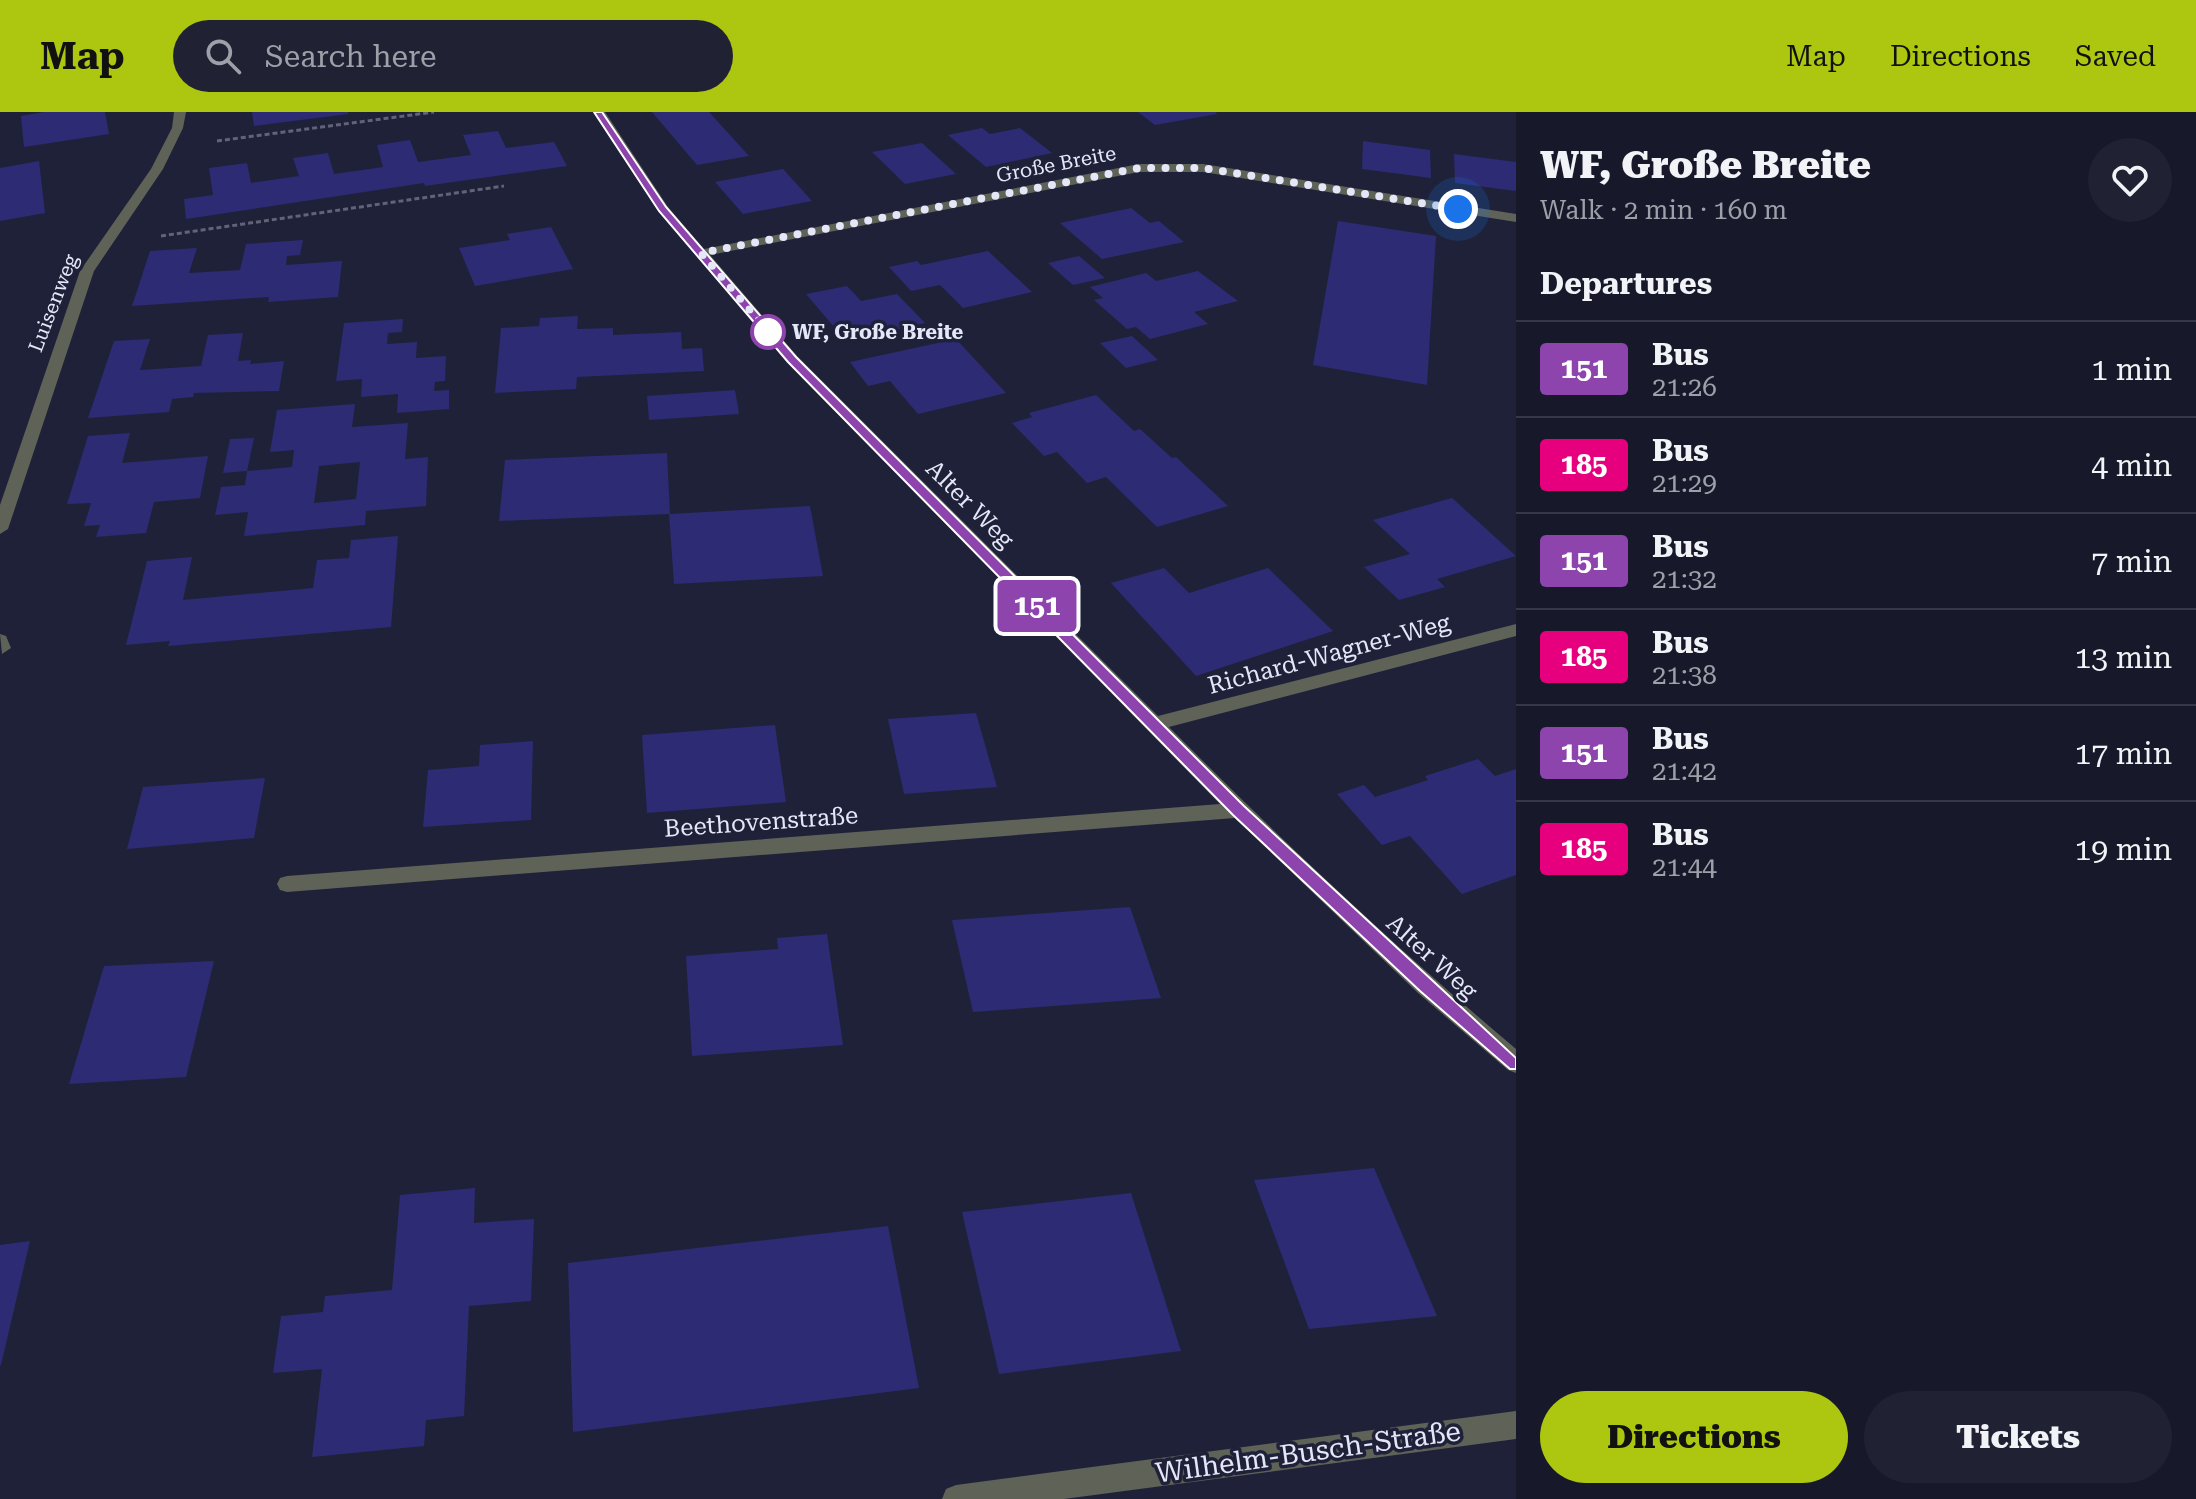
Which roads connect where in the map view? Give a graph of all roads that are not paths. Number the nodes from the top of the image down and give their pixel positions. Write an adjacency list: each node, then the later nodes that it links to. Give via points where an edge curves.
1 (180, 112): 5 (street, Luisenweg, via 181,126 172,147 87,271)
2 (599, 112): 4 (street, Alter Weg, via 663,209)
3 (1516, 218): 4 (street, Große Breite, via 1203,168 1139,168)
4 (701, 253): 7 (street, Alter Weg, via 792,359)
5 (0, 529)
6 (1516, 630): 7 (street, Richard-Wagner-Weg)
7 (1154, 724): 8 (street, Alter Weg)
8 (1239, 810): 9 (street, Beethovenstraße); 10 (street, Alter Weg)
9 (287, 884)
10 (1516, 1063)
11 (1516, 1425): 12 (street, Wilhelm-Busch-Straße)
12 (956, 1499)

